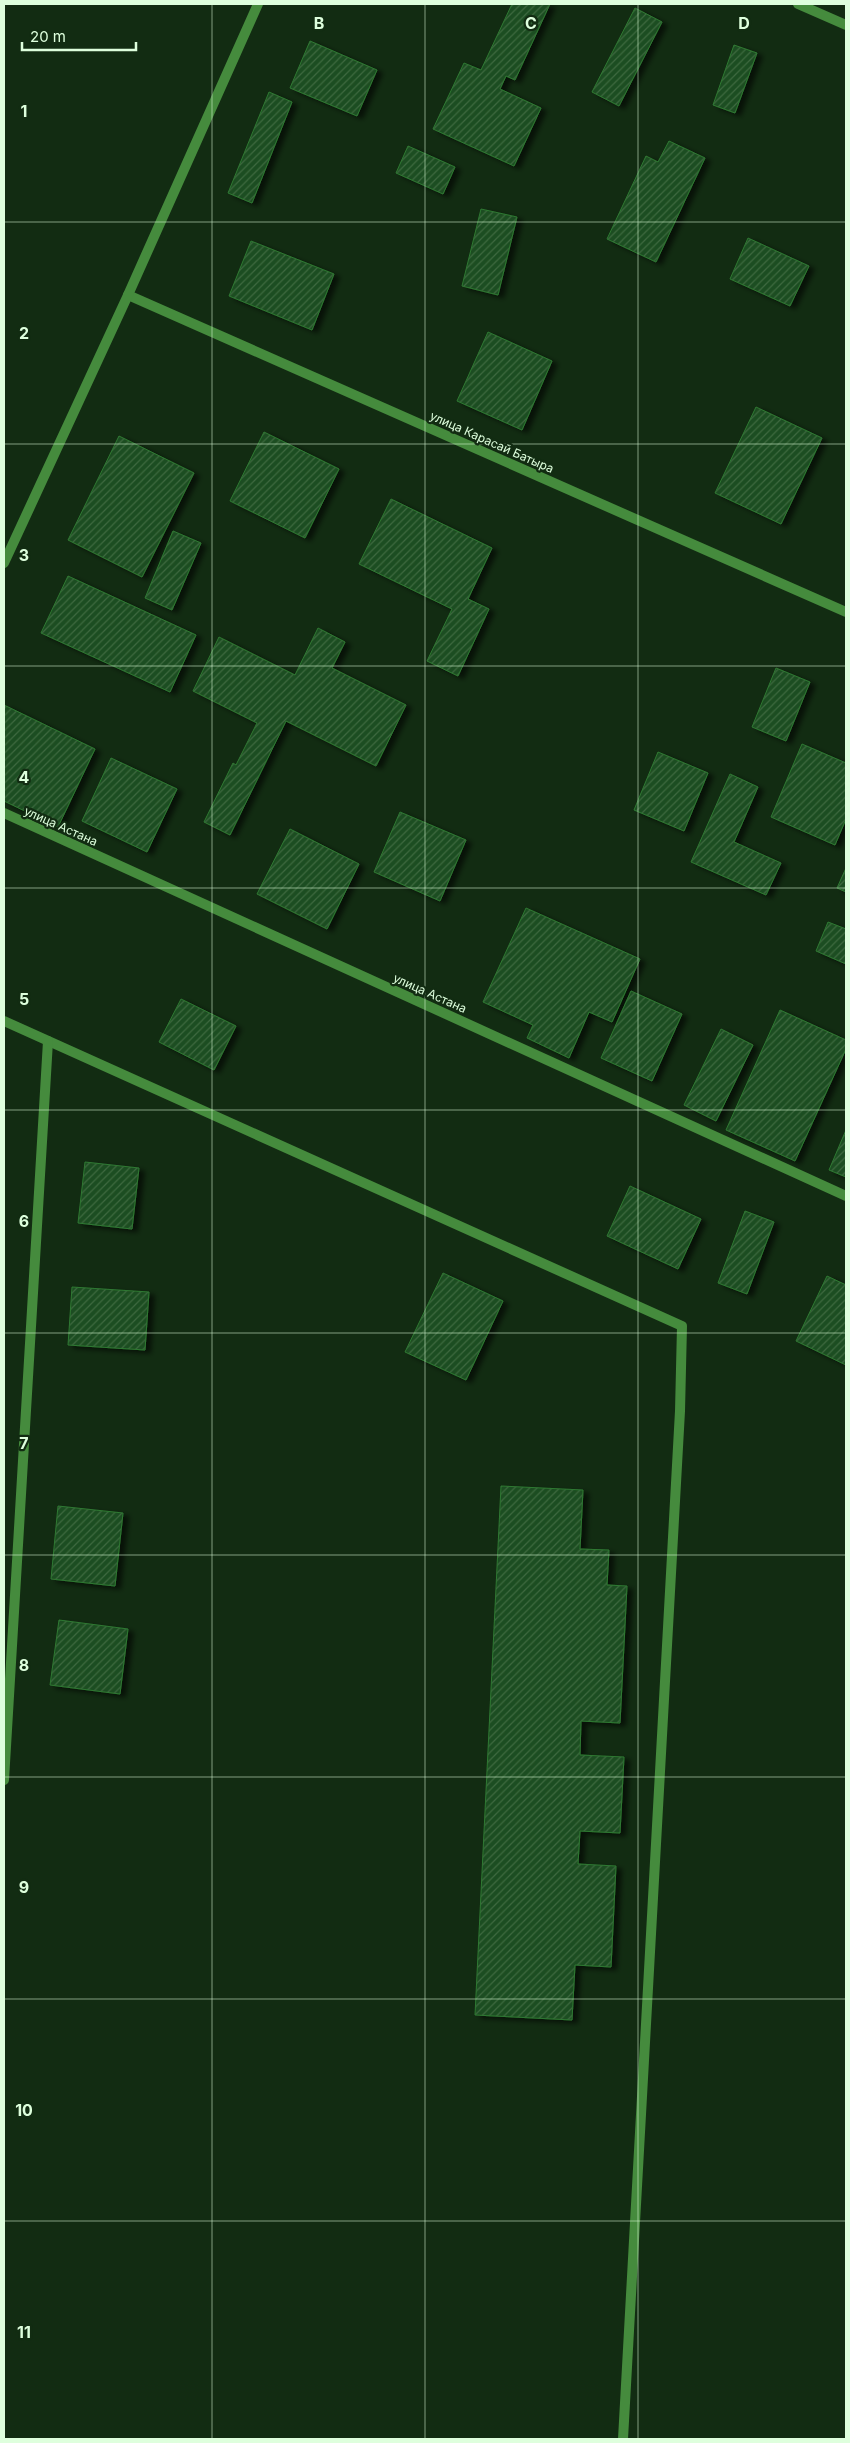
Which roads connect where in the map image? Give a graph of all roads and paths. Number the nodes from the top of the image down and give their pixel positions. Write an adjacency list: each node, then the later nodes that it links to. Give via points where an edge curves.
1 (258, 4): 4 (street)
2 (798, 4): 3 (street)
3 (846, 25)
4 (128, 295): 5 (street); 6 (street, улица Карасай Батыра)
5 (4, 563)
6 (846, 612)
7 (4, 813): 10 (street, улица Астана)
8 (4, 1021): 9 (street)
9 (48, 1041): 11 (street); 12 (street, via 682,1326 680,1411)
10 (846, 1196)
11 (4, 1780)
12 (623, 2439)

